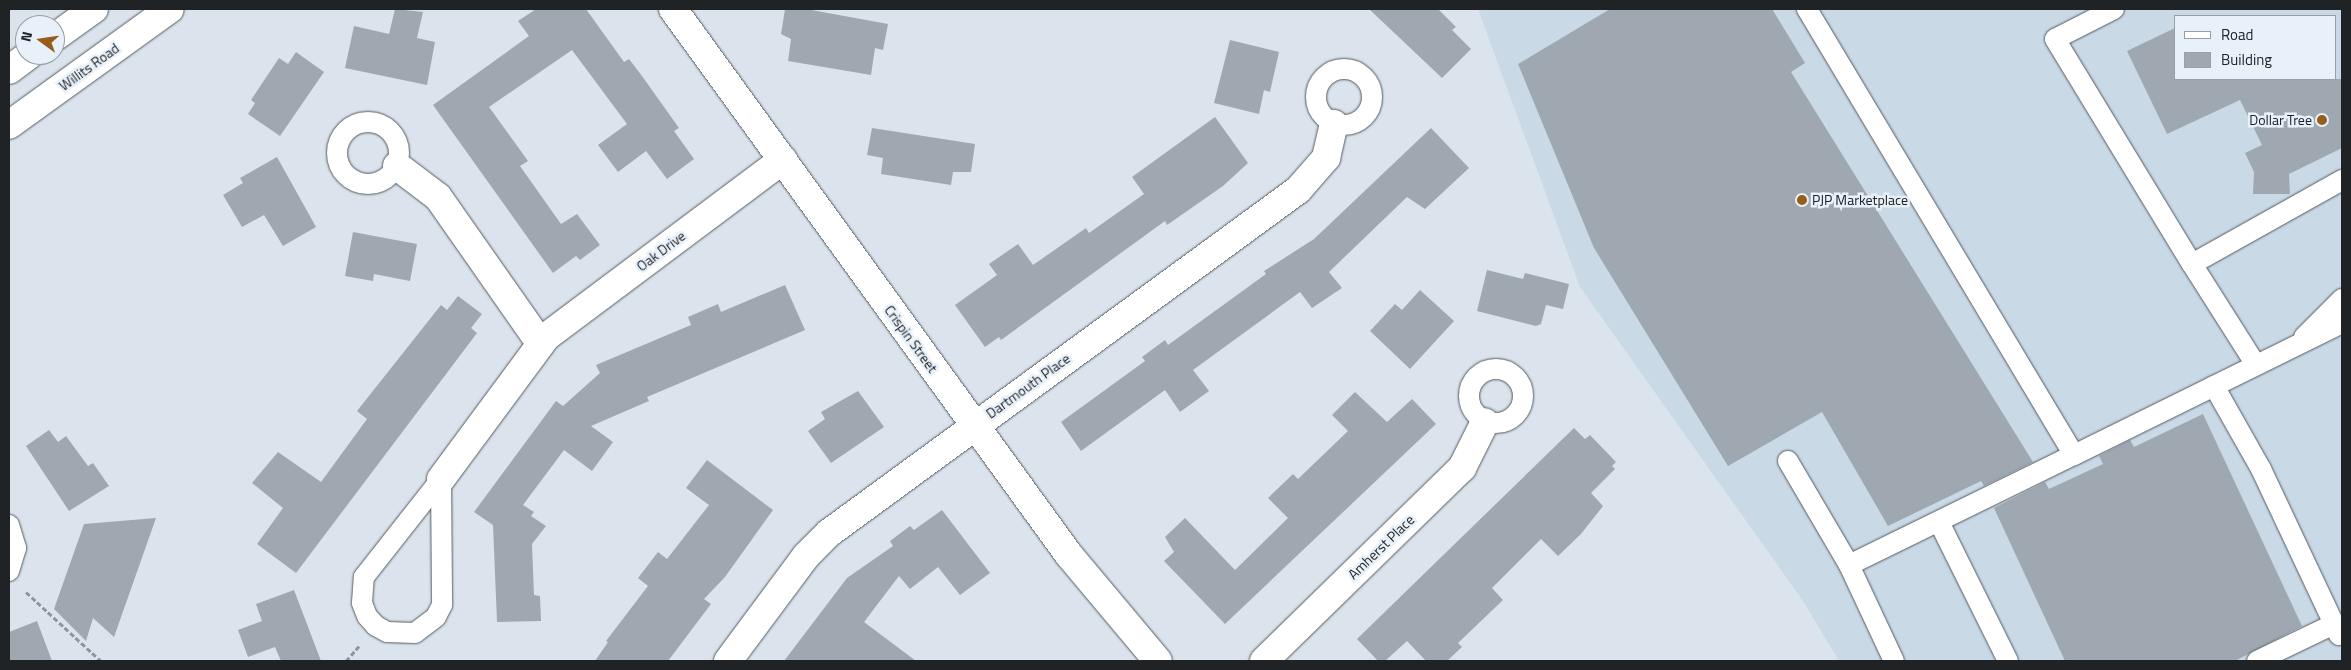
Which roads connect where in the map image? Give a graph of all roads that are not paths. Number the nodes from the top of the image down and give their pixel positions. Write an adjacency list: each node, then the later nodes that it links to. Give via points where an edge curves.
1 (94, 9): 6 (street)
2 (170, 9): 8 (street, Willits Road)
3 (673, 9): 9 (street, Crispin Street)
4 (1807, 9): 21 (lane)
5 (2114, 9): 12 (lane, via 2055,39)
6 (65, 30)
7 (1334, 124): 20 (street, Dartmouth Place, via 1326,158 1298,190)
8 (9, 125)
9 (783, 160): 15 (street, Oak Drive, via 546,337); 20 (street, Crispin Street)
10 (397, 166): 15 (street, via 438,197)
11 (2342, 180): 12 (lane)
12 (2192, 264): 17 (lane)
13 (2342, 299): 16 (lane)
14 (2342, 323): 16 (lane)
15 (541, 344): 23 (street, Oak Drive)
16 (2298, 345): 17 (lane)
17 (2256, 365): 18 (lane)
18 (2214, 386): 21 (lane); 28 (lane, via 2261,469)
19 (1485, 422): 31 (street, Amherst Place, via 1462,468)
20 (973, 426): 29 (street, Dartmouth Place, via 829,533 806,556); 30 (street, Crispin Street, via 1068,555)
21 (2074, 455): 24 (lane)
22 (1788, 461): 26 (lane)
23 (441, 479): 23 (lane, via 364,577 361,596 367,616 388,632 414,633 436,617 442,605)
24 (1939, 522): 26 (lane); 33 (lane)
25 (9, 525): 27 (lane, via 16,548)
26 (1849, 565): 32 (lane)
27 (9, 571)
28 (2338, 629): 34 (lane)
29 (728, 661)
30 (1157, 661)
31 (1264, 661)
32 (1894, 661)
33 (2008, 661)
34 (2257, 661)

